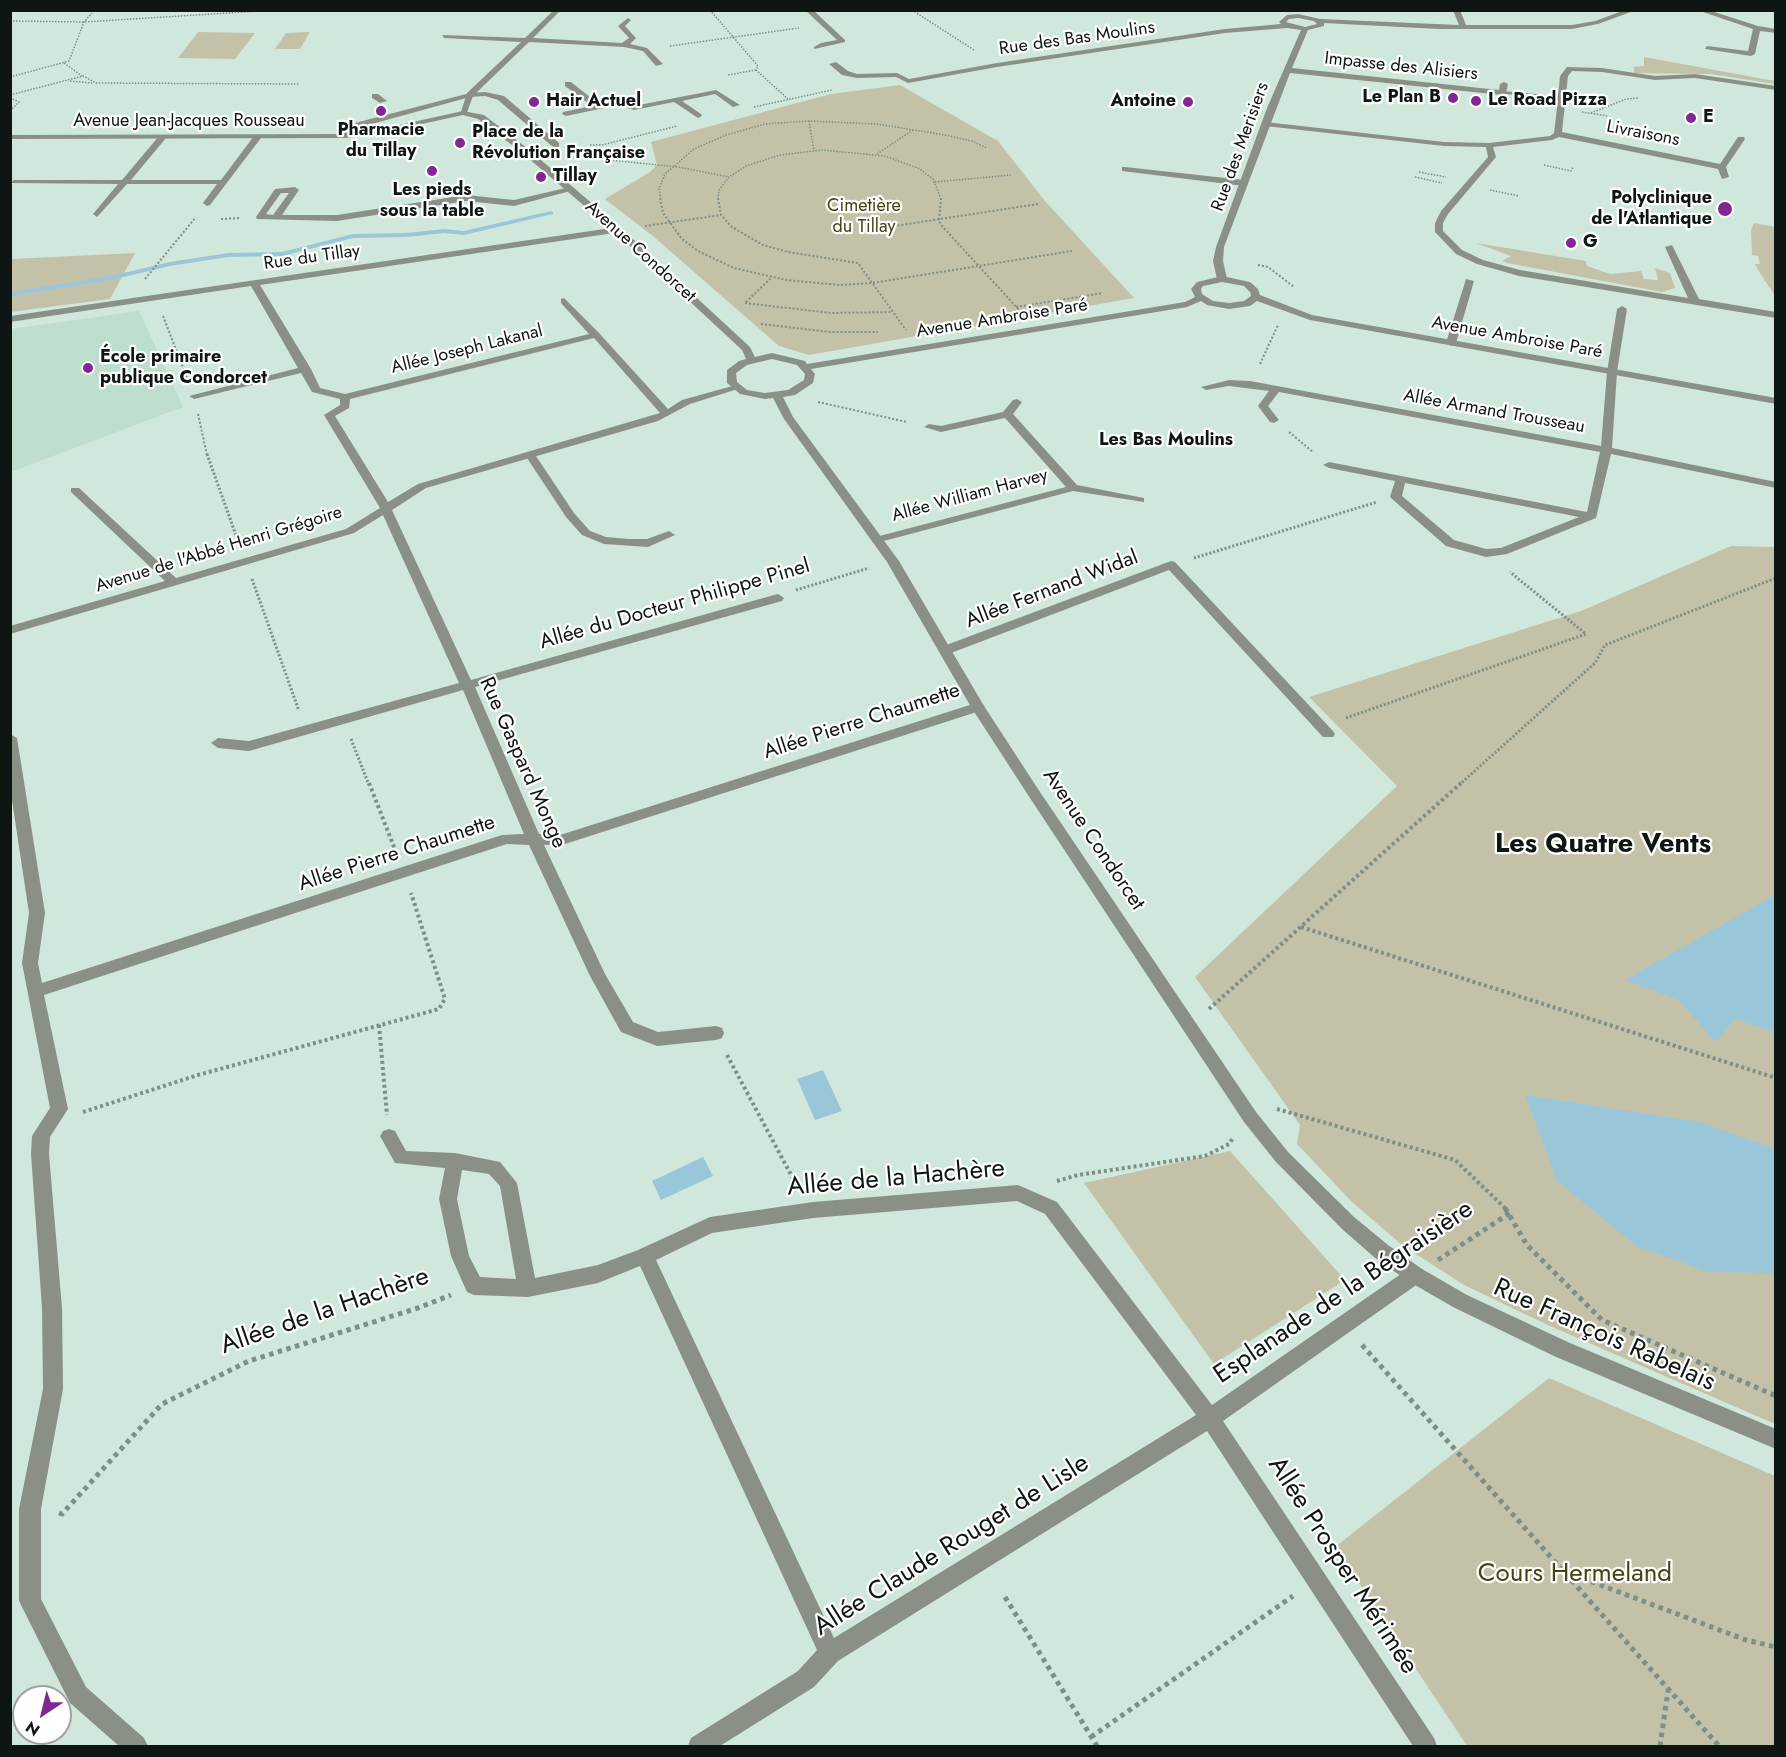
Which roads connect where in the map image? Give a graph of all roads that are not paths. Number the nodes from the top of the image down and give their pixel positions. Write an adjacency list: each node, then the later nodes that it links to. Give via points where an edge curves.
1 (558, 10): 16 (street)
2 (808, 10): 18 (street, via 843,41)
3 (1456, 10): 11 (street)
4 (1633, 10): 11 (street, via 1572,27)
5 (1700, 10): 12 (street)
6 (1279, 13): 7 (street)
7 (1287, 17): 9 (street, via 1305,16); 10 (street, via 1282,22)
8 (628, 20): 17 (street, via 621,26 633,38)
9 (1319, 21): 11 (street); 13 (street, via 1320,27)
10 (1286, 26): 13 (street, Rue des Bas Moulins); 21 (street, Rue des Bas Moulins, via 1225,31 908,81 897,75 857,76)
11 (1464, 27)
12 (1757, 28): 14 (street); 19 (street, via 1751,54)
13 (1305, 29): 22 (street, Rue des Merisiers)
14 (1776, 31)
15 (444, 36): 16 (street)
16 (526, 41): 17 (street); 27 (street)
17 (624, 45): 20 (street, via 645,49)
18 (816, 48)
19 (1707, 48)
20 (659, 64)
21 (833, 64)
22 (1286, 70): 26 (street, Impasse des Alisiers); 39 (street, Rue des Merisiers)
23 (568, 84): 31 (street)
24 (1504, 84): 26 (street, Impasse des Alisiers)
25 (1776, 88): 28 (street, via 1695,76 1655,78 1570,69 1564,76)
26 (1502, 93): 28 (street)
27 (470, 94): 32 (street); 33 (street); 37 (street, via 501,98)
28 (1561, 98): 40 (street)
29 (676, 100): 30 (street, via 716,92); 31 (street, via 634,108 622,104); 35 (street)
30 (736, 105)
31 (598, 107): 34 (street)
32 (398, 112): 38 (street); 41 (street, via 358,125)
33 (463, 113): 38 (street); 55 (street, Avenue Condorcet, via 481,117)
34 (566, 114)
35 (698, 116)
36 (539, 120): 37 (street)
37 (529, 122): 46 (street)
38 (413, 123): 41 (street, Avenue Jean-Jacques Rousseau)
39 (1265, 124): 47 (street, via 1444,144); 54 (street, Rue des Merisiers)
40 (1558, 134): 47 (street, via 1552,138); 48 (street, Livraisons)
41 (343, 136): 44 (street, Avenue Jean-Jacques Rousseau)
42 (10, 138): 43 (street, Avenue Jean-Jacques Rousseau)
43 (162, 138): 44 (street, Avenue Jean-Jacques Rousseau); 52 (street)
44 (257, 138): 53 (street)
45 (1741, 140): 48 (street)
46 (556, 145)
47 (1489, 145): 67 (street, via 1492,157 1439,223 1439,232 1459,252 1519,273)
48 (1722, 167): 50 (street)
49 (1125, 169): 54 (street)
50 (1725, 177)
51 (14, 182): 52 (street)
52 (123, 182): 53 (street); 57 (street)
53 (223, 182): 56 (street)
54 (1244, 183): 61 (street, Rue des Merisiers, via 1220,247)
55 (570, 190): 58 (street, via 514,203 466,198 337,218); 59 (street, Avenue Condorcet)
56 (207, 203)
57 (97, 214)
58 (275, 218): 58 (street, via 260,217 278,191 295,190)
59 (618, 230): 63 (street, Rue du Tillay); 73 (street, Avenue Condorcet, via 746,349)
60 (1669, 247): 67 (street)
61 (1222, 279): 64 (street, Avenue Ambroise Paré, via 1247,284); 65 (street, via 1198,286)
62 (1469, 281): 72 (street)
63 (254, 283): 70 (street, Rue du Tillay); 75 (street)
64 (1256, 297): 65 (street, via 1247,304 1229,306); 72 (street, Avenue Ambroise Paré, via 1310,317)
65 (1201, 298): 74 (street, Avenue Ambroise Paré, via 1187,304)
66 (564, 301): 71 (street)
67 (1695, 302): 69 (street)
68 (1622, 309): 76 (street)
69 (1776, 315)
70 (10, 319)
71 (596, 335): 82 (street, Allée Joseph Lakanal); 85 (street)
72 (1451, 343): 76 (street, Avenue Ambroise Paré)
73 (751, 359): 74 (street, via 783,357); 78 (street, via 731,372)
74 (807, 367): 81 (street, via 809,381 791,393)
75 (306, 369): 80 (street); 82 (street, via 316,390)
76 (1612, 372): 83 (street, Avenue Ambroise Paré); 89 (street)
77 (1206, 387): 79 (street, Allée Armand Trousseau, via 1229,383)
78 (736, 388): 81 (street, via 754,395); 85 (street, Avenue de l'Abbé Henri Grégoire, via 686,402)
79 (1276, 389): 87 (street, via 1263,406); 89 (street, Allée Armand Trousseau)
80 (194, 396)
81 (777, 396): 100 (street, Avenue Condorcet)
82 (345, 397): 97 (street, Rue Gaspard Monge, via 345,406 329,415)
83 (1776, 401)
84 (1017, 402): 86 (street)
85 (667, 414): 90 (street, Avenue de l'Abbé Henri Grégoire)
86 (1007, 414): 88 (street, via 941,429); 94 (street, Allée William Harvey)
87 (1274, 420)
88 (929, 427)
89 (1606, 450): 93 (street, Allée Armand Trousseau); 98 (street)
90 (530, 454): 97 (street, Avenue de l'Abbé Henri Grégoire, via 422,486); 99 (street, via 586,533 629,543 648,543)
91 (1329, 465): 92 (street)
92 (1401, 479): 98 (street); 98 (street, via 1396,497 1450,543 1486,553 1503,551)
93 (1776, 485)
94 (1073, 488): 96 (street, Allée William Harvey); 100 (street, Allée William Harvey)
95 (75, 490): 101 (street)
96 (1140, 500)
97 (385, 507): 101 (street, Avenue de l'Abbé Henri Grégoire, via 350,531); 105 (street, Rue Gaspard Monge)
98 (1592, 516)
99 (669, 535)
100 (876, 540): 104 (street, Avenue Condorcet, via 893,561)
101 (174, 583): 103 (street, Avenue de l'Abbé Henri Grégoire)
102 (778, 598): 105 (street, Allée du Docteur Philippe Pinel)
103 (10, 630)
104 (946, 650): 106 (street, Avenue Condorcet); 107 (street, Allée Fernand Widal, via 1171,565)
105 (467, 685): 109 (street, Allée du Docteur Philippe Pinel, via 249,746); 110 (street, Rue Gaspard Monge)
106 (978, 707): 110 (street, Allée Pierre Chaumette, via 560,840); 116 (street, Avenue Condorcet, via 1250,1117 1282,1157 1348,1223)
107 (1325, 730)
108 (10, 738): 111 (street, via 37,913 30,963)
109 (218, 743)
110 (534, 840): 111 (street, Allée Pierre Chaumette, via 507,839); 112 (street, Rue Gaspard Monge, via 598,976 627,1027 657,1039)
111 (36, 991): 121 (street, via 60,1110 41,1136 53,1389 30,1509 30,1601 78,1695)
112 (716, 1033)
113 (389, 1136): 114 (street, via 402,1158)
114 (456, 1161): 117 (street, via 494,1167 508,1183); 117 (street, Allée de la Hachère, via 448,1199 459,1256 474,1286)
115 (645, 1256): 117 (street, Allée de la Hachère, via 598,1274); 118 (street, Allée de la Hachère, via 710,1225 813,1210 1018,1192 1051,1208); 120 (street)
116 (1414, 1275): 118 (street, Esplanade de la Bégraisière); 119 (street, Rue François Rabelais, via 1563,1350)
117 (528, 1288)
118 (1210, 1418): 120 (street, Allée Claude Rouget de Lisle); 123 (street, Allée Prosper Mérimée)
119 (1776, 1439)
120 (830, 1653): 122 (street, Allée Claude Rouget de Lisle, via 806,1678)
121 (136, 1746)
122 (699, 1746)
123 (1426, 1746)

